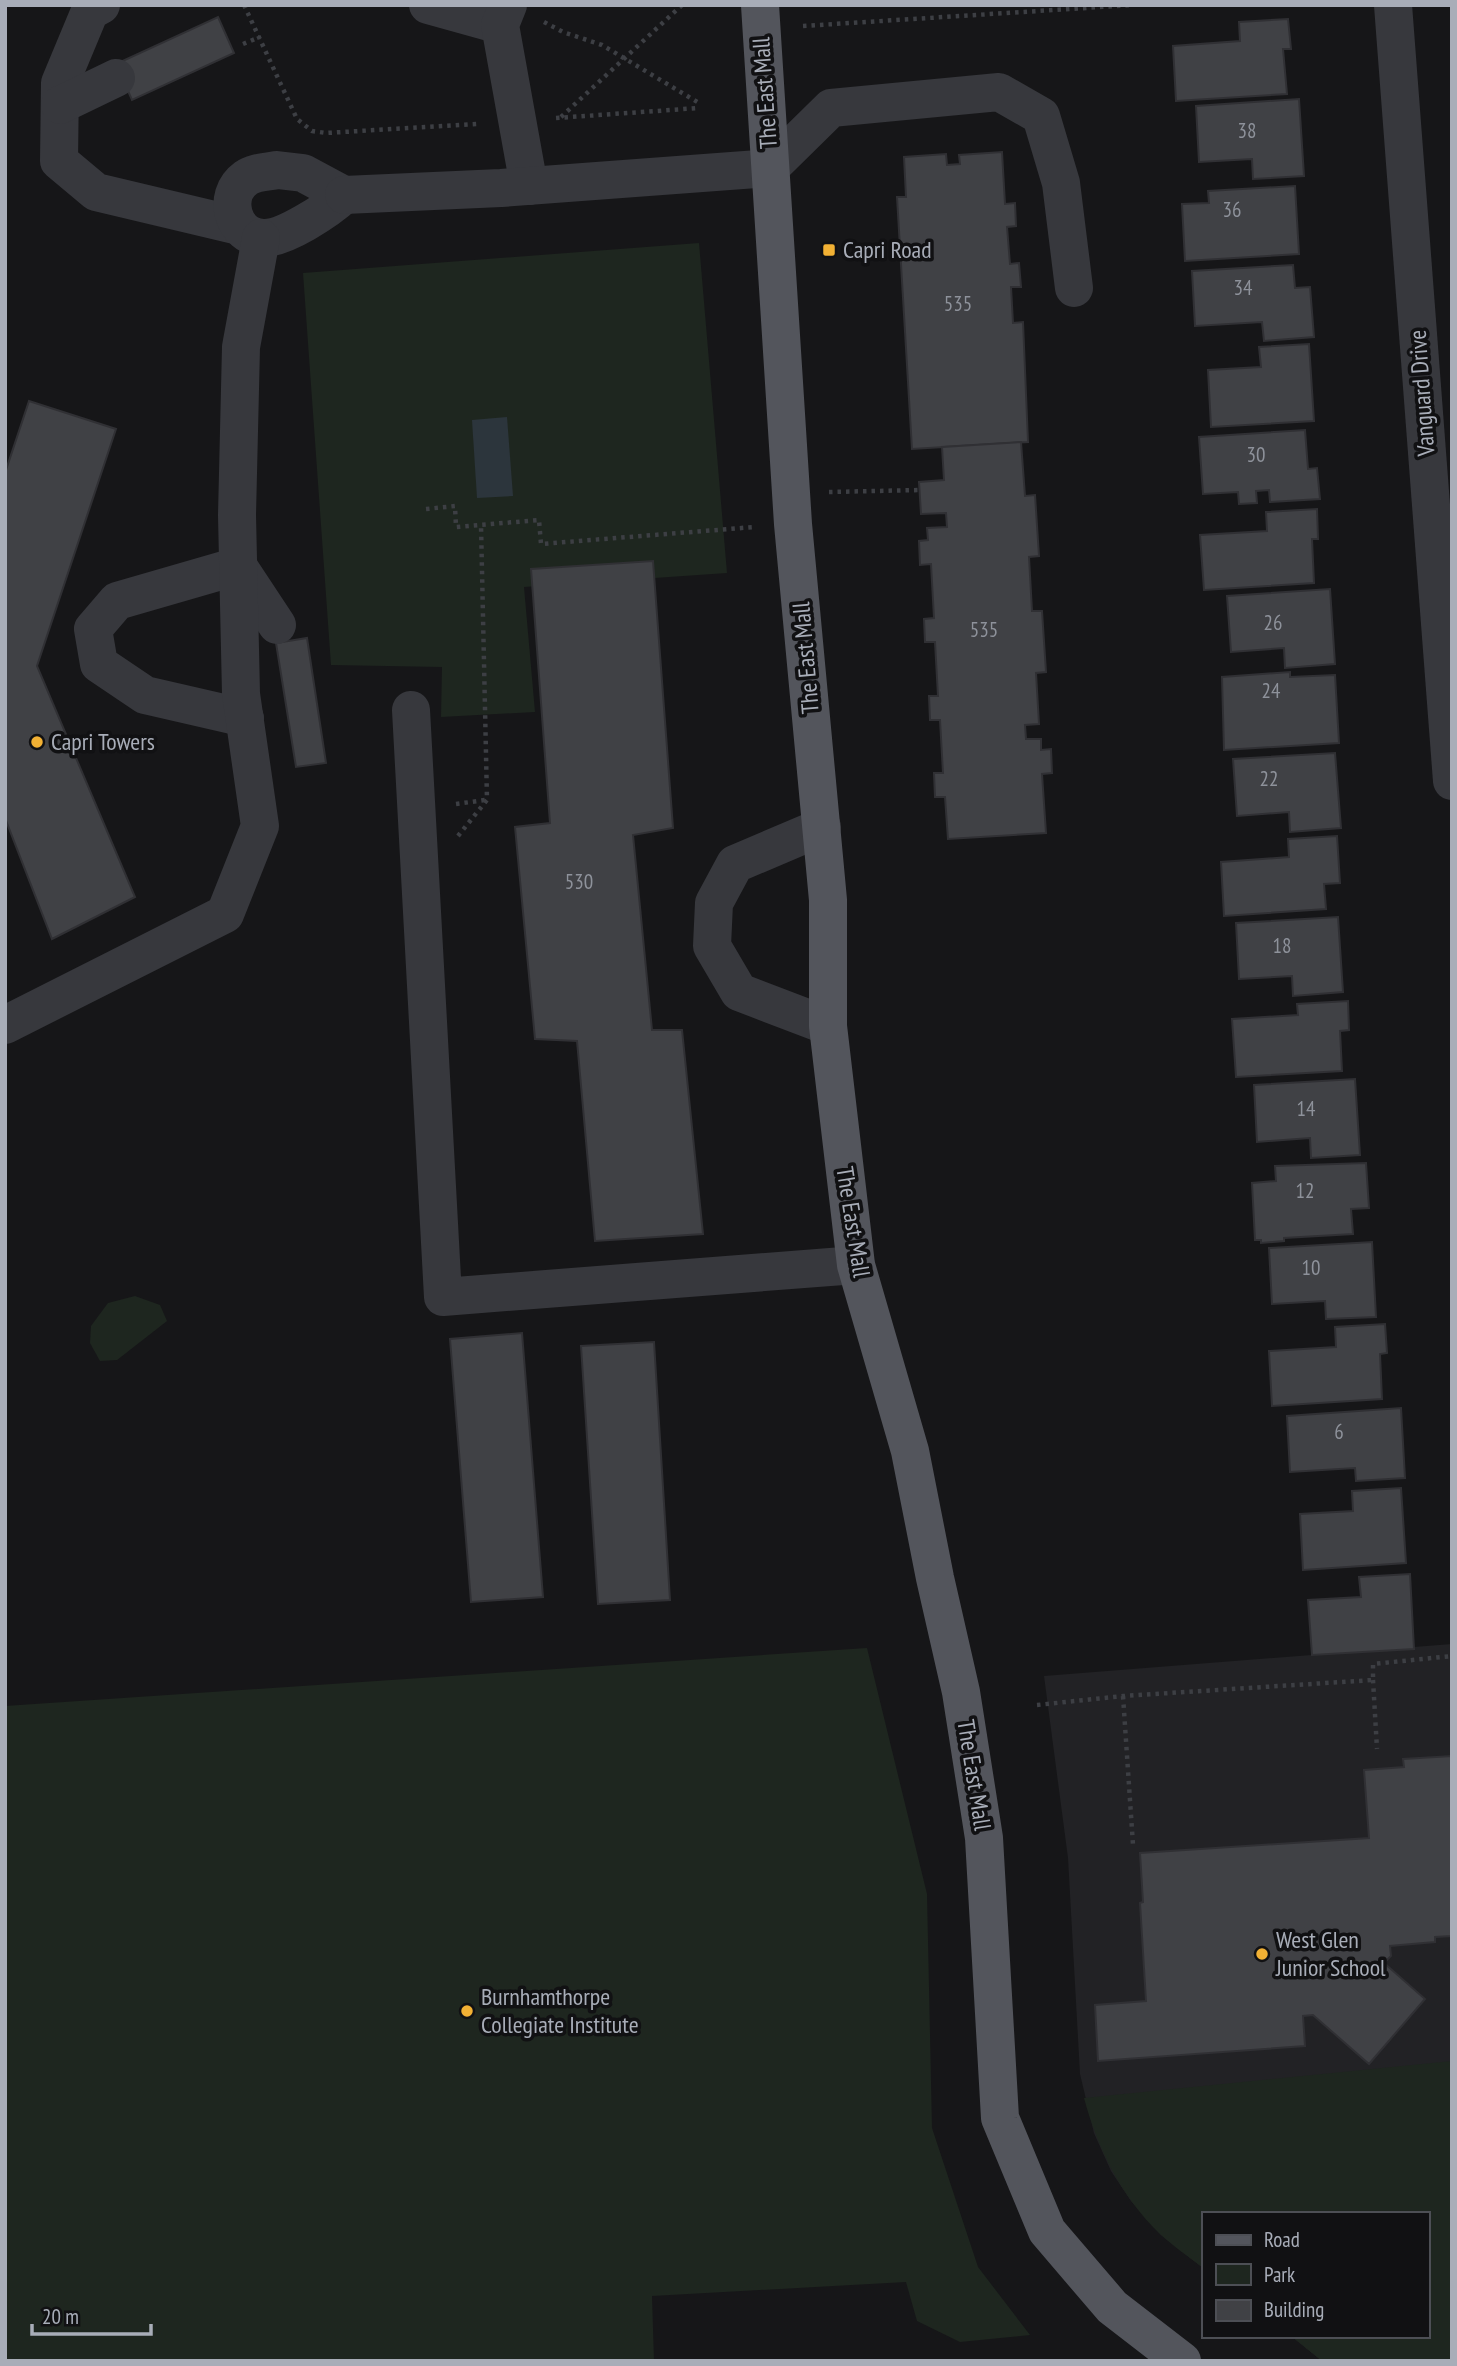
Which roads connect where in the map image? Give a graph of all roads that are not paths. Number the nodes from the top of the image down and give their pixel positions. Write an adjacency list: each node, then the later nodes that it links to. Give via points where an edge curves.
1 (101, 5): 7 (street, via 90,11 60,83)
2 (428, 5): 5 (street)
3 (760, 5): 8 (main road, The East Mall)
4 (1393, 5): 17 (street, Vanguard Drive)
5 (504, 15): 9 (street)
6 (116, 78): 7 (street)
7 (60, 105): 11 (street, via 59,161 96,192)
8 (770, 168): 9 (street); 12 (street, via 831,108 999,92 1041,116 1062,183); 18 (main road, The East Mall, via 792,509)
9 (529, 186): 10 (street)
10 (344, 195): 11 (street, via 317,217 279,235); 11 (street, via 292,170 255,174 246,178 233,196 232,206 234,216)
11 (250, 232): 13 (street, via 241,347)
12 (1074, 288)
13 (238, 566): 14 (street); 16 (street); 16 (street, via 117,601 93,629 99,664 145,695)
14 (277, 625)
15 (411, 710): 21 (street, via 443,1297)
16 (245, 718): 19 (street, via 260,826 225,915)
17 (1452, 781)
18 (822, 827): 20 (main road, The East Mall, via 828,900); 20 (street, via 735,864 714,902 712,946 739,992)
19 (5, 1026)
20 (828, 1026): 21 (main road, The East Mall)
21 (856, 1265): 22 (main road, The East Mall, via 910,1451 961,1692 984,1838 1000,2118 1047,2231 1112,2307)
22 (1182, 2361)

